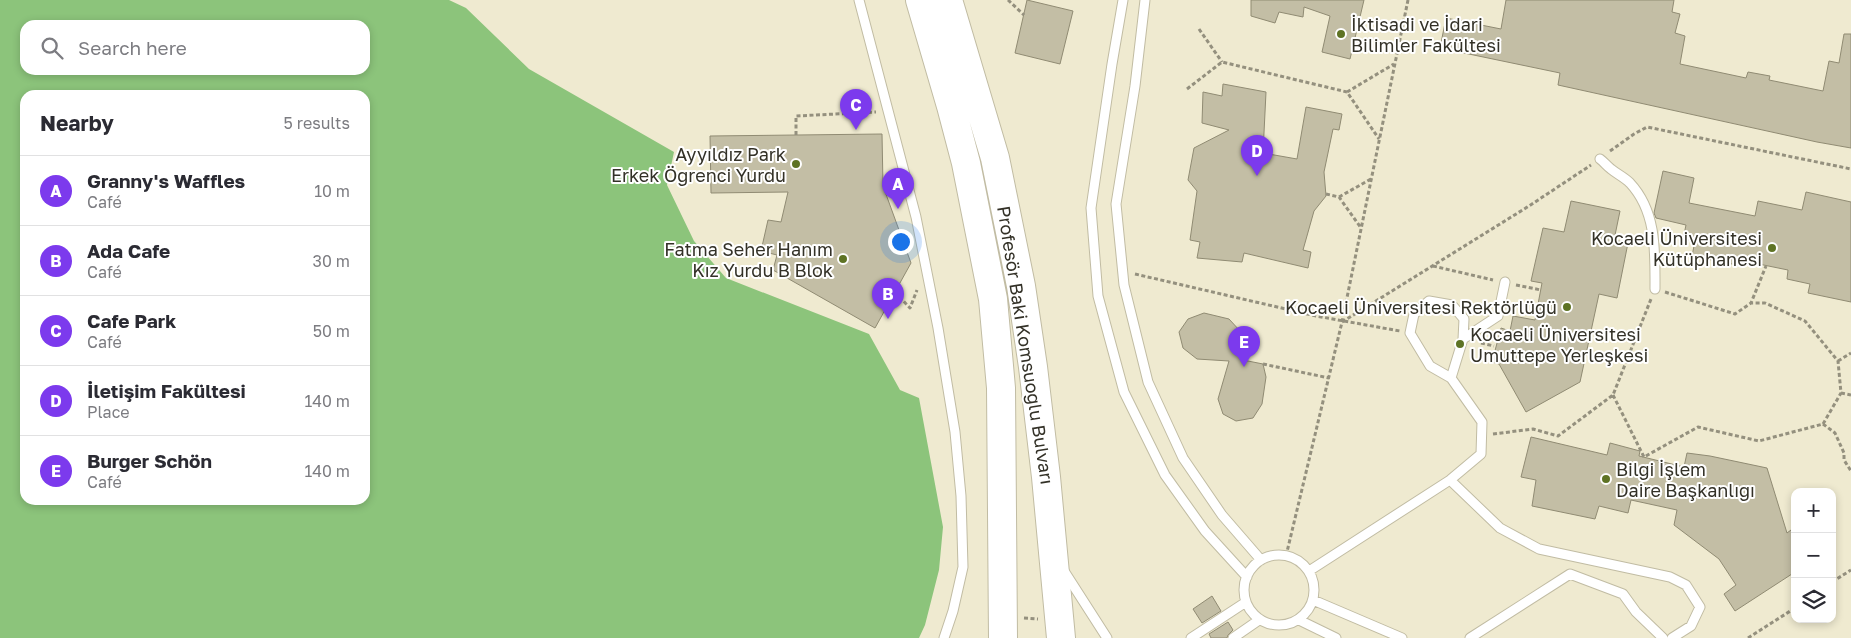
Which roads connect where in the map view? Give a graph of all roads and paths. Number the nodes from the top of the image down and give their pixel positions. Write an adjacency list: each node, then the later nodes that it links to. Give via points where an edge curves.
1 (859, 0): 14 (lane)
2 (920, 0): 60 (highway, Profesör Baki Komsuoğlu Bulvarı, via 966,163 993,299 1002,388)
3 (948, 0): 48 (highway, Profesör Baki Komsuoğlu Bulvarı, via 982,110 1009,221 1033,367)
4 (1008, 0): 8 (path)
5 (1123, 0): 52 (lane, via 1091,208 1098,296 1124,392 1165,474 1205,531)
6 (1145, 0): 26 (lane, via 1116,204)
7 (1408, 0): 11 (path)
8 (1024, 16)
9 (1199, 29): 10 (path)
10 (1222, 62): 12 (path); 13 (path)
11 (1395, 64): 13 (path); 16 (path)
12 (1187, 89)
13 (1347, 92): 16 (path)
14 (890, 112): 15 (path, via 796,116); 25 (lane)
15 (796, 135)
16 (1380, 139): 19 (path)
17 (1600, 159): 18 (path, via 1648,127); 23 (path); 28 (lane, via 1631,184 1644,201 1655,240)
18 (1851, 169)
19 (1371, 178): 21 (path); 22 (path)
20 (1326, 194): 21 (path)
21 (1339, 197): 22 (path)
22 (1361, 228): 32 (path)
23 (1432, 266): 27 (path); 32 (path)
24 (1766, 266): 31 (path)
25 (927, 269): 30 (path, via 910,308); 61 (lane, via 955,432 963,531 963,567)
26 (1122, 272): 32 (path); 49 (lane, via 1148,382 1183,458 1222,515)
27 (1504, 282): 29 (path); 34 (lane, via 1498,316)
28 (1655, 289): 31 (path, via 1735,314); 42 (path)
29 (1541, 290)
30 (895, 292)
31 (1751, 303): 36 (path, via 1765,303 1805,321)
32 (1342, 322): 33 (path); 38 (path)
33 (1410, 333): 34 (lane, via 1414,314 1429,301 1452,305 1464,318); 39 (lane, via 1430,366)
34 (1463, 339): 39 (lane)
35 (1851, 353): 36 (path)
36 (1838, 361): 40 (path)
37 (1263, 364): 38 (path)
38 (1329, 378): 47 (path)
39 (1451, 378): 44 (lane, via 1482,422)
40 (1841, 392): 41 (path); 43 (path)
41 (1851, 394)
42 (1613, 395): 43 (path, via 1644,457 1698,427 1759,441); 44 (path, via 1558,436 1533,429)
43 (1823, 424): 45 (path, via 1836,433)
44 (1482, 435): 46 (lane, via 1481,454)
45 (1851, 471)
46 (1450, 480): 51 (lane); 69 (lane, via 1500,528 1539,549 1670,576 1686,585 1700,607 1691,626)
47 (1286, 556): 49 (lane); 51 (lane, via 1296,559)
48 (1055, 557): 59 (highway, Profesör Baki Komsuoğlu Bulvarı); 62 (lane)
49 (1261, 560): 52 (lane)
50 (1851, 570): 53 (path)
51 (1309, 572): 54 (lane, via 1315,588)
52 (1247, 577): 55 (lane, via 1244,588)
53 (1836, 579)
54 (1313, 600): 58 (lane); 66 (lane)
55 (1246, 602): 57 (lane); 63 (lane)
56 (1791, 611): 70 (path)
57 (1259, 620): 58 (lane, via 1278,626); 64 (lane)
58 (1299, 620): 65 (lane)
59 (1060, 628): 60 (path)
60 (1003, 633)
61 (944, 638)
62 (1107, 638)
63 (1191, 638)
64 (1233, 638)
65 (1336, 638)
66 (1402, 638)
67 (1470, 638): 68 (lane, via 1570,574 1623,594)
68 (1663, 638)
69 (1672, 638)
70 (1748, 638)

